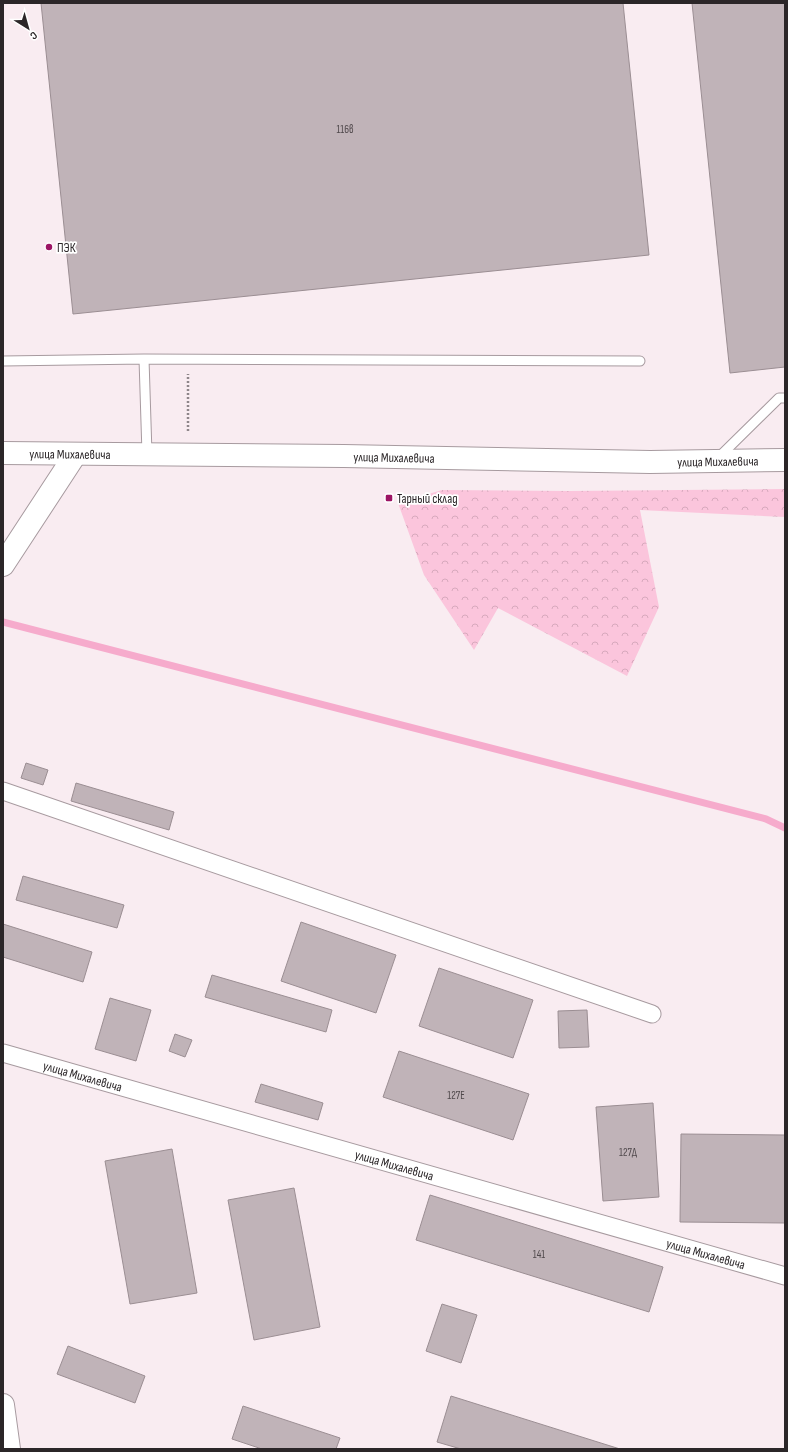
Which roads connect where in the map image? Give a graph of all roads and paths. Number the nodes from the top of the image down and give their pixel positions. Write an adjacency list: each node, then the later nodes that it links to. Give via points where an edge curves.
1 (144, 359): 2 (lane); 3 (lane); 9 (lane)
2 (188, 359): 4 (lane); 6 (path)
3 (3, 361)
4 (640, 361)
5 (785, 398): 10 (lane, via 779,398)
6 (188, 431)
7 (3, 453): 8 (street, улица Михалевича)
8 (75, 455): 9 (street, улица Михалевича); 12 (street)
9 (147, 455): 10 (street, улица Михалевича, via 650,462)
10 (716, 460): 11 (street, улица Михалевича)
11 (785, 460)
12 (3, 565)
13 (3, 791): 14 (street)
14 (652, 1014)
15 (3, 1053): 16 (street, улица Михалевича)
16 (785, 1276)
17 (4, 1412): 18 (street)
18 (9, 1449)

